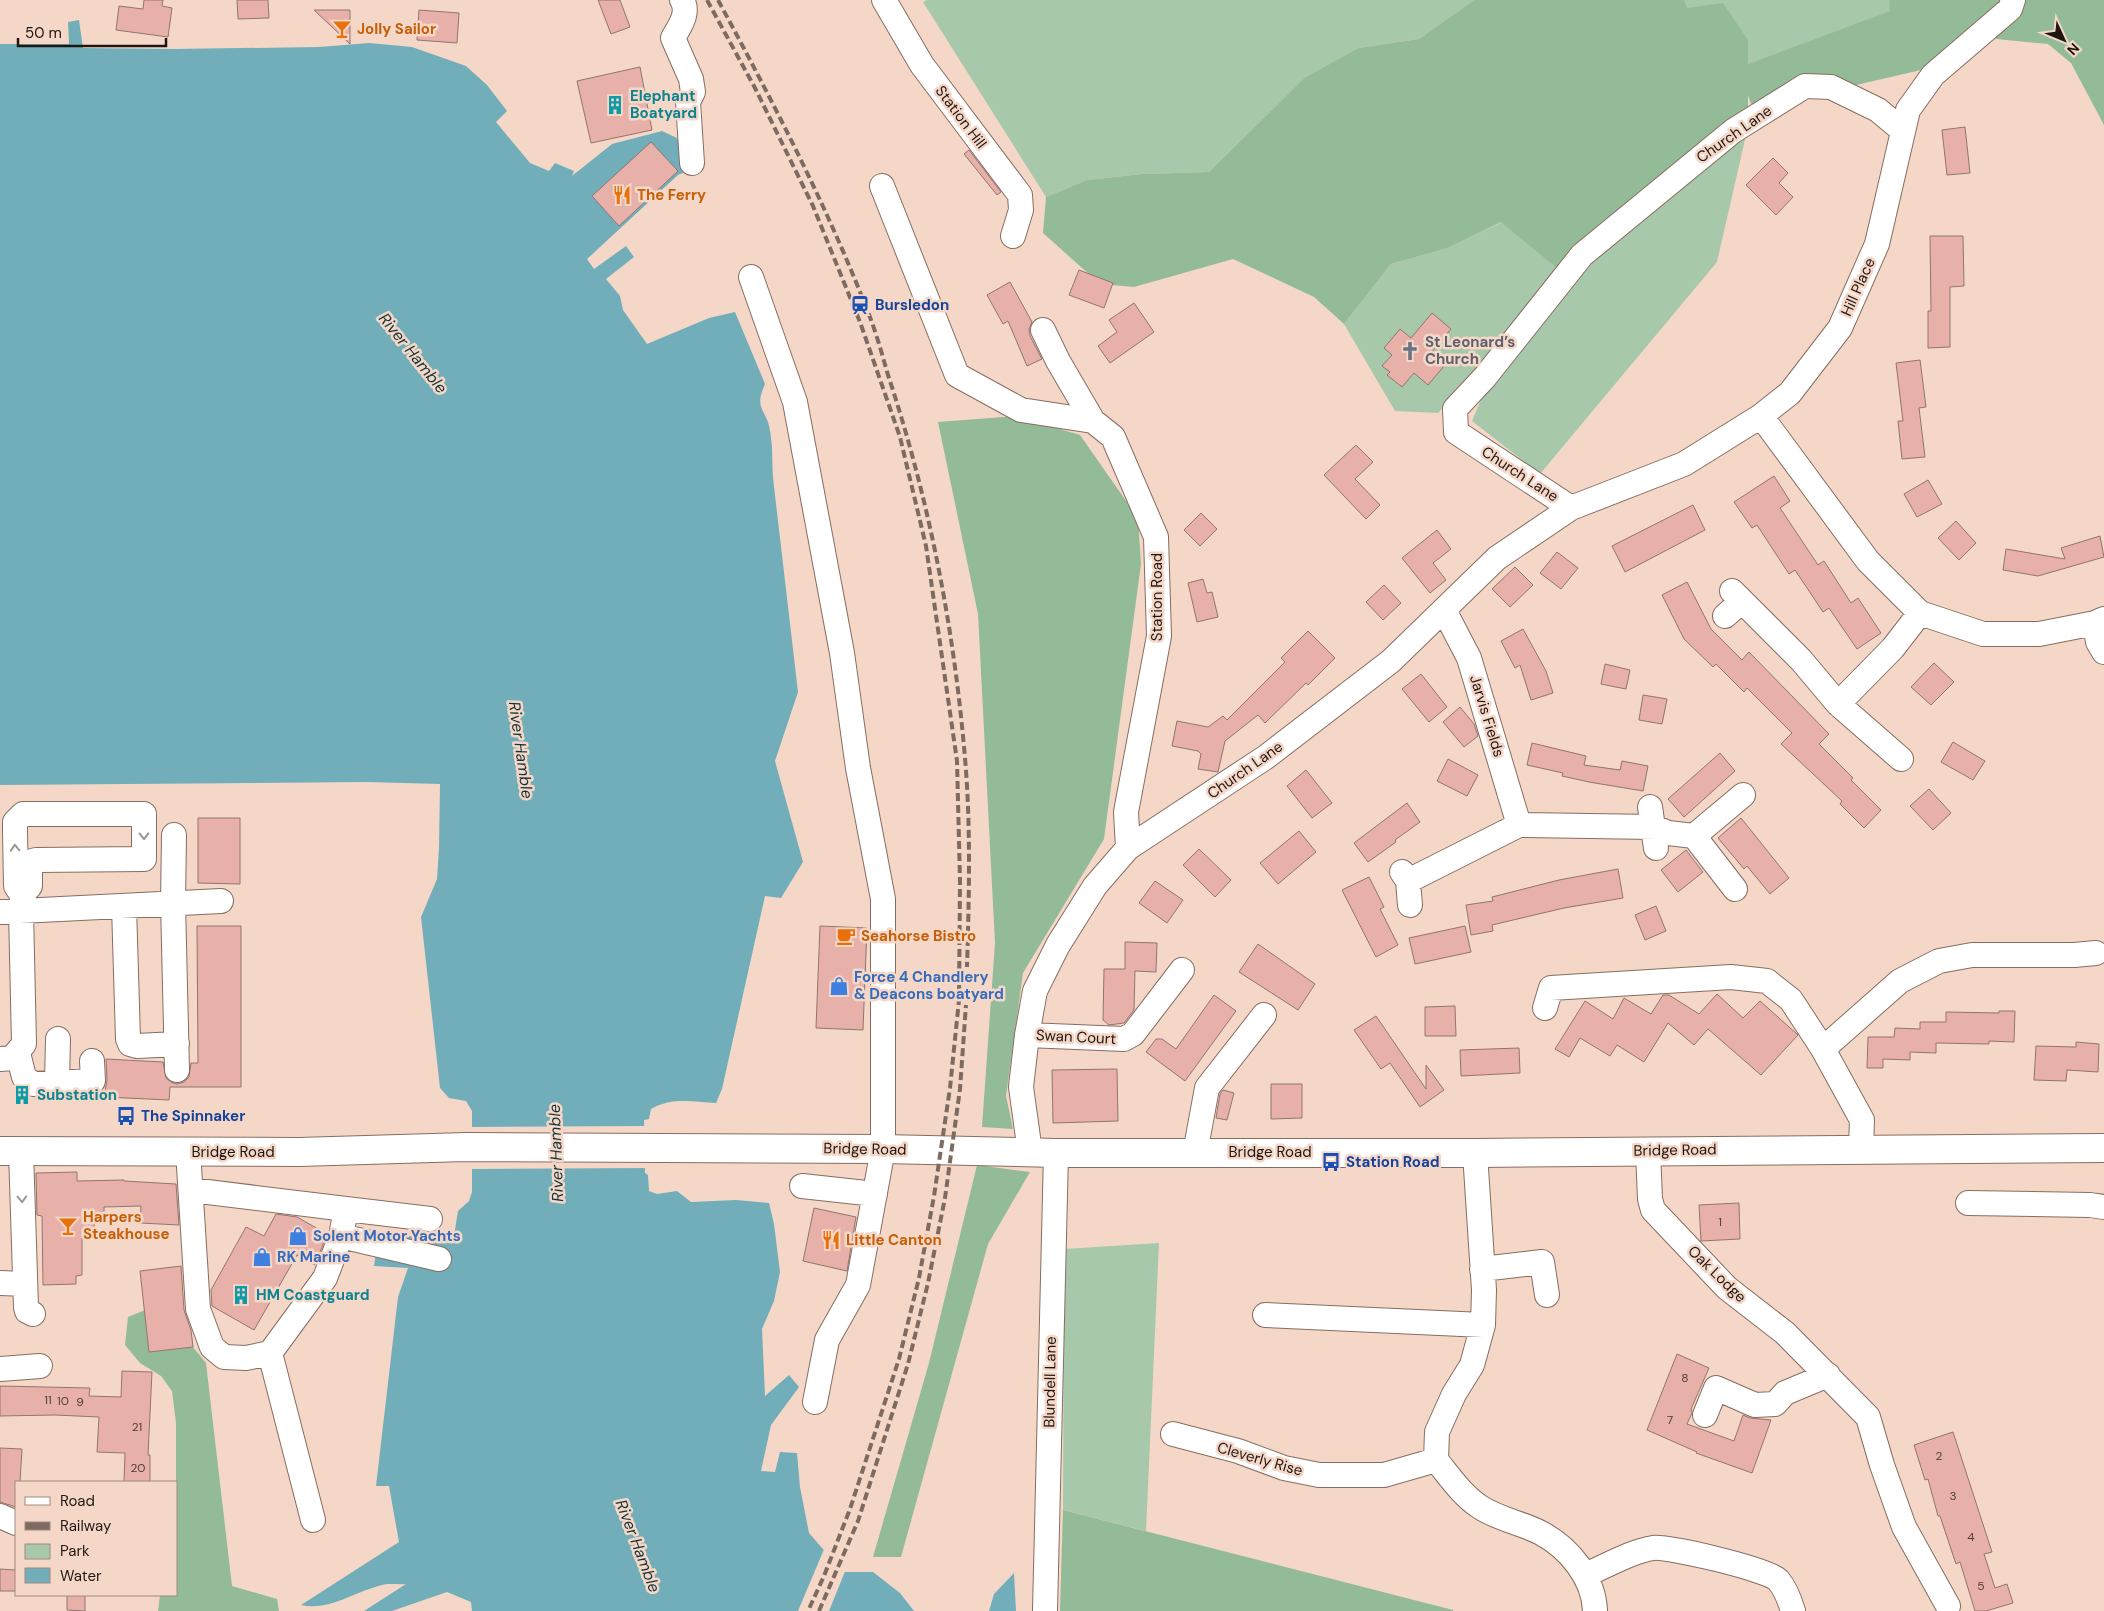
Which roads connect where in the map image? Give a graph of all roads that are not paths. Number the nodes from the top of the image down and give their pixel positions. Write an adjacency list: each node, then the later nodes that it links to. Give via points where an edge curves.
1 (682, 0): 5 (street, via 685,17 673,38 691,79 693,92 688,102)
2 (884, 0): 7 (street, Station Hill, via 922,65 1020,195 1021,210)
3 (2013, 0): 4 (street, via 2010,9 1933,75 1908,110)
4 (1902, 130): 10 (street, Hill Place, via 1877,244 1840,328 1790,393); 12 (street, Church Lane, via 1878,110 1831,87 1805,86 1733,131 1582,255 1485,377 1455,408 1456,432)
5 (692, 163)
6 (882, 186): 11 (street, via 957,375 1021,410)
7 (1014, 236)
8 (751, 277): 45 (street, via 795,402 842,653 858,768 883,899)
9 (1043, 330): 11 (street)
10 (1760, 416): 12 (street, Hill Place, via 1684,464); 15 (street, via 1868,561)
11 (1093, 421): 24 (street, Station Road, via 1113,437 1156,536 1159,636 1126,812)
12 (1571, 508): 14 (street, Church Lane, via 1497,558)
13 (1733, 603): 18 (street, via 1801,660)
14 (1444, 610): 21 (street, Jarvis Fields, via 1469,658); 24 (street, Church Lane, via 1390,661 1266,757)
15 (1920, 613): 16 (street, via 1983,634 2039,634); 18 (street, via 1893,648)
16 (2099, 621): 17 (street, via 2098,642)
17 (2104, 652)
18 (1838, 704): 19 (street, via 1890,736)
19 (1901, 759)
20 (1743, 795): 23 (street)
21 (1520, 825): 23 (street, via 1653,828); 28 (street, via 1405,876)
22 (174, 835): 27 (street)
23 (1694, 836): 25 (street)
24 (1128, 848): 35 (street, Church Lane, via 1095,886 1058,945 1036,991)
25 (1735, 889)
26 (221, 901): 27 (street)
27 (173, 903): 30 (street); 37 (street)
28 (1410, 905)
29 (15, 906): 29 (street, one-way to 29, via 15,822 24,814 144,814 144,859 32,861 30,886); 30 (street); 39 (street, via 24,1044)
30 (124, 906): 37 (street, via 128,1039 130,1044 137,1046)
31 (2082, 960): 38 (street, via 1972,955 1938,961 1900,980)
32 (1182, 970): 35 (street, Swan Court, via 1133,1034 1124,1039)
33 (1546, 1008): 38 (street, via 1551,988 1728,969 1767,981 1791,1000)
34 (1266, 1015): 50 (street, via 1206,1088)
35 (1027, 1035): 49 (street, Church Lane, via 1021,1087)
36 (58, 1039): 42 (street)
37 (177, 1044): 41 (street)
38 (1823, 1049): 43 (street, via 1862,1120)
39 (9, 1056): 42 (street, via 33,1084)
40 (92, 1061): 42 (street, via 93,1081)
41 (177, 1070)
42 (58, 1083)
43 (1861, 1148): 44 (main road, Bridge Road); 48 (main road, Bridge Road)
44 (2104, 1148)
45 (884, 1149): 47 (main road, Bridge Road, via 466,1146 299,1152); 49 (main road, Bridge Road); 54 (street)
46 (10, 1151): 47 (main road, Bridge Road); 63 (street, one-way to 63)
47 (188, 1151): 53 (street)
48 (1648, 1151): 51 (main road, Bridge Road); 71 (street, Oak Lodge, via 1653,1210 1727,1288 1785,1333)
49 (1043, 1152): 50 (main road, Bridge Road); 81 (street, Blundell Lane)
50 (1195, 1153): 51 (main road, Bridge Road)
51 (1475, 1153): 61 (street)
52 (802, 1186): 54 (street)
53 (191, 1190): 57 (street); 68 (street, via 198,1309 212,1348 224,1357 246,1358)
54 (875, 1194): 72 (street, via 858,1285 827,1340)
55 (1968, 1203): 56 (street)
56 (2104, 1207)
57 (346, 1209): 58 (street); 59 (street)
58 (430, 1219)
59 (341, 1236): 60 (street); 68 (street, via 325,1278)
60 (439, 1259)
61 (1482, 1269): 64 (street, via 1542,1262); 67 (street)
62 (0, 1283): 63 (street)
63 (25, 1284): 65 (street, via 27,1312)
64 (1548, 1295)
65 (32, 1314)
66 (1265, 1315): 67 (street)
67 (1483, 1325): 75 (street, via 1472,1365 1454,1394 1437,1432)
68 (270, 1353): 77 (street)
69 (40, 1366): 70 (street)
70 (0, 1369)
71 (1828, 1375): 73 (street, via 1785,1393 1775,1404 1755,1405 1716,1388); 80 (street, Oak Lodge, via 1868,1418 1904,1527)
72 (815, 1402)
73 (1705, 1415)
74 (1173, 1434): 75 (street, Cleverly Rise, via 1238,1451 1284,1468 1319,1475 1384,1475)
75 (1436, 1460): 79 (street, via 1466,1497 1483,1509 1541,1533 1570,1554)
76 (0, 1516): 78 (street)
77 (314, 1520)
78 (15, 1523)
79 (1585, 1575): 82 (street); 83 (street, via 1655,1548 1759,1570 1778,1580)
80 (1948, 1606)
81 (1045, 1611)
82 (1595, 1611)
83 (1793, 1611)

